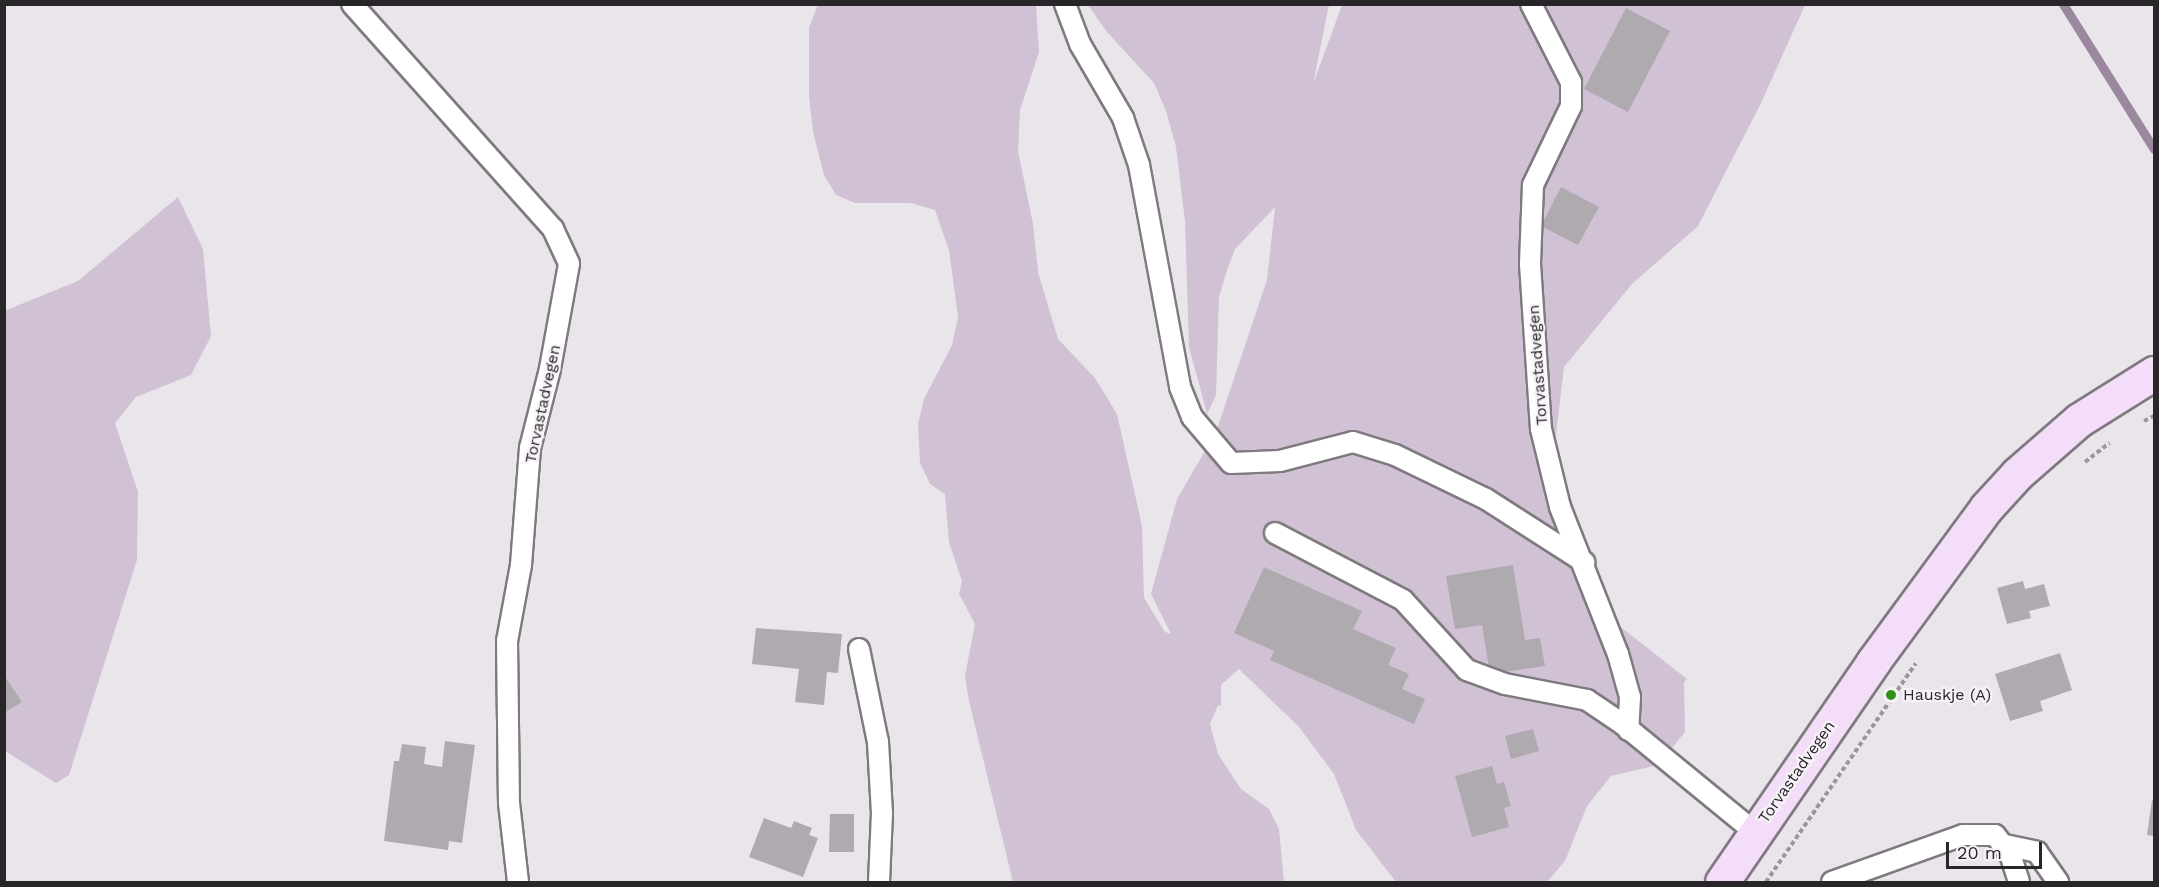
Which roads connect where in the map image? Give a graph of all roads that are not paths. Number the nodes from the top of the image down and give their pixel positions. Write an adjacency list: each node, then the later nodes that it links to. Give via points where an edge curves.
1 (352, 4): 12 (lane, Torvastadvegen, via 553,229 569,264 550,369 530,448 521,565 507,640 509,803)
2 (1065, 4): 6 (lane, via 1080,44 1123,118 1139,165 1180,387 1192,417 1231,463 1280,461 1353,442 1395,455 1486,499)
3 (1531, 4): 6 (lane, Torvastadvegen, via 1571,82 1571,106 1533,185 1530,264 1541,429 1560,507)
4 (2154, 373): 9 (main road, Torvastadvegen, via 2071,427 1986,508)
5 (1275, 533): 8 (lane, Torvastadvegen, via 1403,600 1467,670 1505,684 1587,700)
6 (1584, 562): 8 (lane, Torvastadvegen, via 1630,697)
7 (859, 649): 13 (lane, via 878,742 882,813)
8 (1628, 730): 9 (lane, Torvastadvegen)
9 (1756, 833): 11 (main road, Torvastadvegen)
10 (2005, 845): 14 (lane, via 1995,835 1963,835); 15 (lane); 16 (lane, via 2037,852)
11 (1728, 880)
12 (518, 882)
13 (879, 882)
14 (1832, 882)
15 (2019, 882)
16 (2058, 882)

